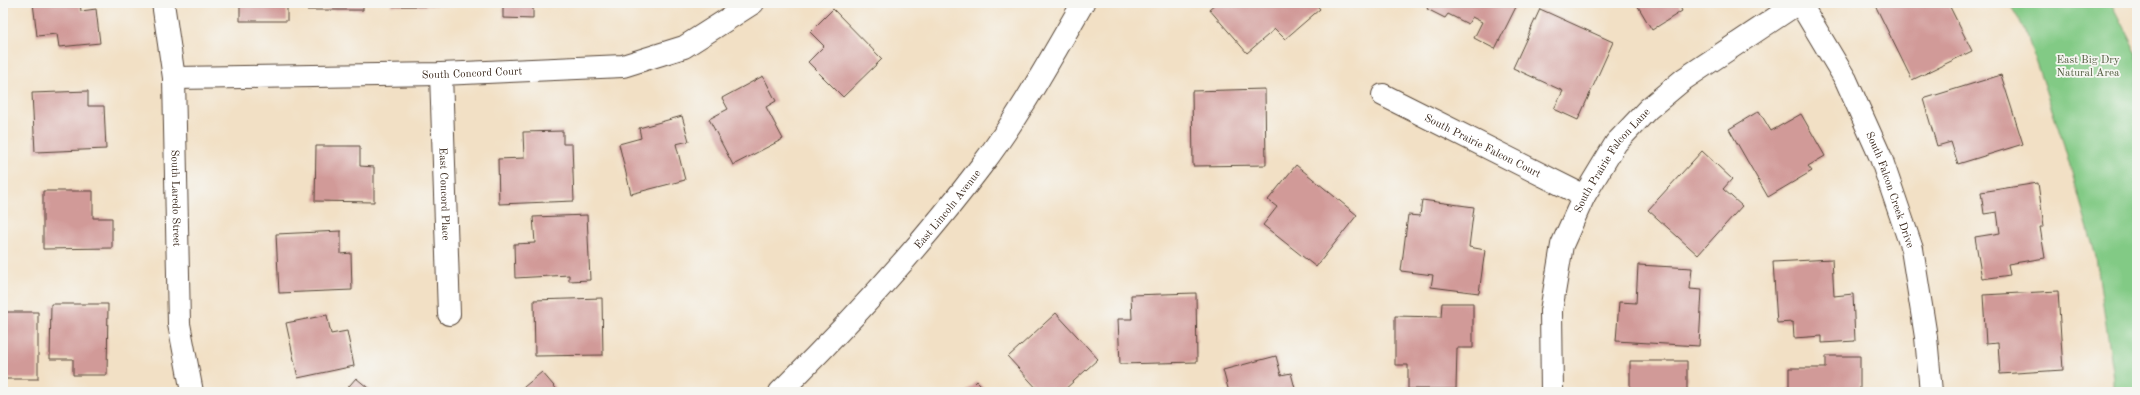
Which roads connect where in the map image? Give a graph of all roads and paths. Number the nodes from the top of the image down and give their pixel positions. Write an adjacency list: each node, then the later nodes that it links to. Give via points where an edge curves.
1 (163, 3): 6 (street, South Laredo Street)
2 (754, 3): 5 (street, South Concord Court, via 684,47 623,66)
3 (1083, 3): 11 (street, East Lincoln Avenue, via 1026,101 982,165 888,279)
4 (1799, 3): 8 (street, South Prairie Falcon Lane, via 1684,79 1648,109 1616,143); 13 (street, South Falcon Creek Drive, via 1846,80 1886,172 1912,249 1926,338)
5 (441, 74): 6 (street, South Concord Court); 9 (street, East Concord Place)
6 (174, 78): 10 (street, South Laredo Street, via 179,324)
7 (1383, 95): 8 (street, South Prairie Falcon Court)
8 (1584, 196): 12 (street, South Prairie Falcon Lane, via 1562,245 1551,311)
9 (449, 314)
10 (192, 392)
11 (780, 392)
12 (1552, 392)
13 (1931, 392)

